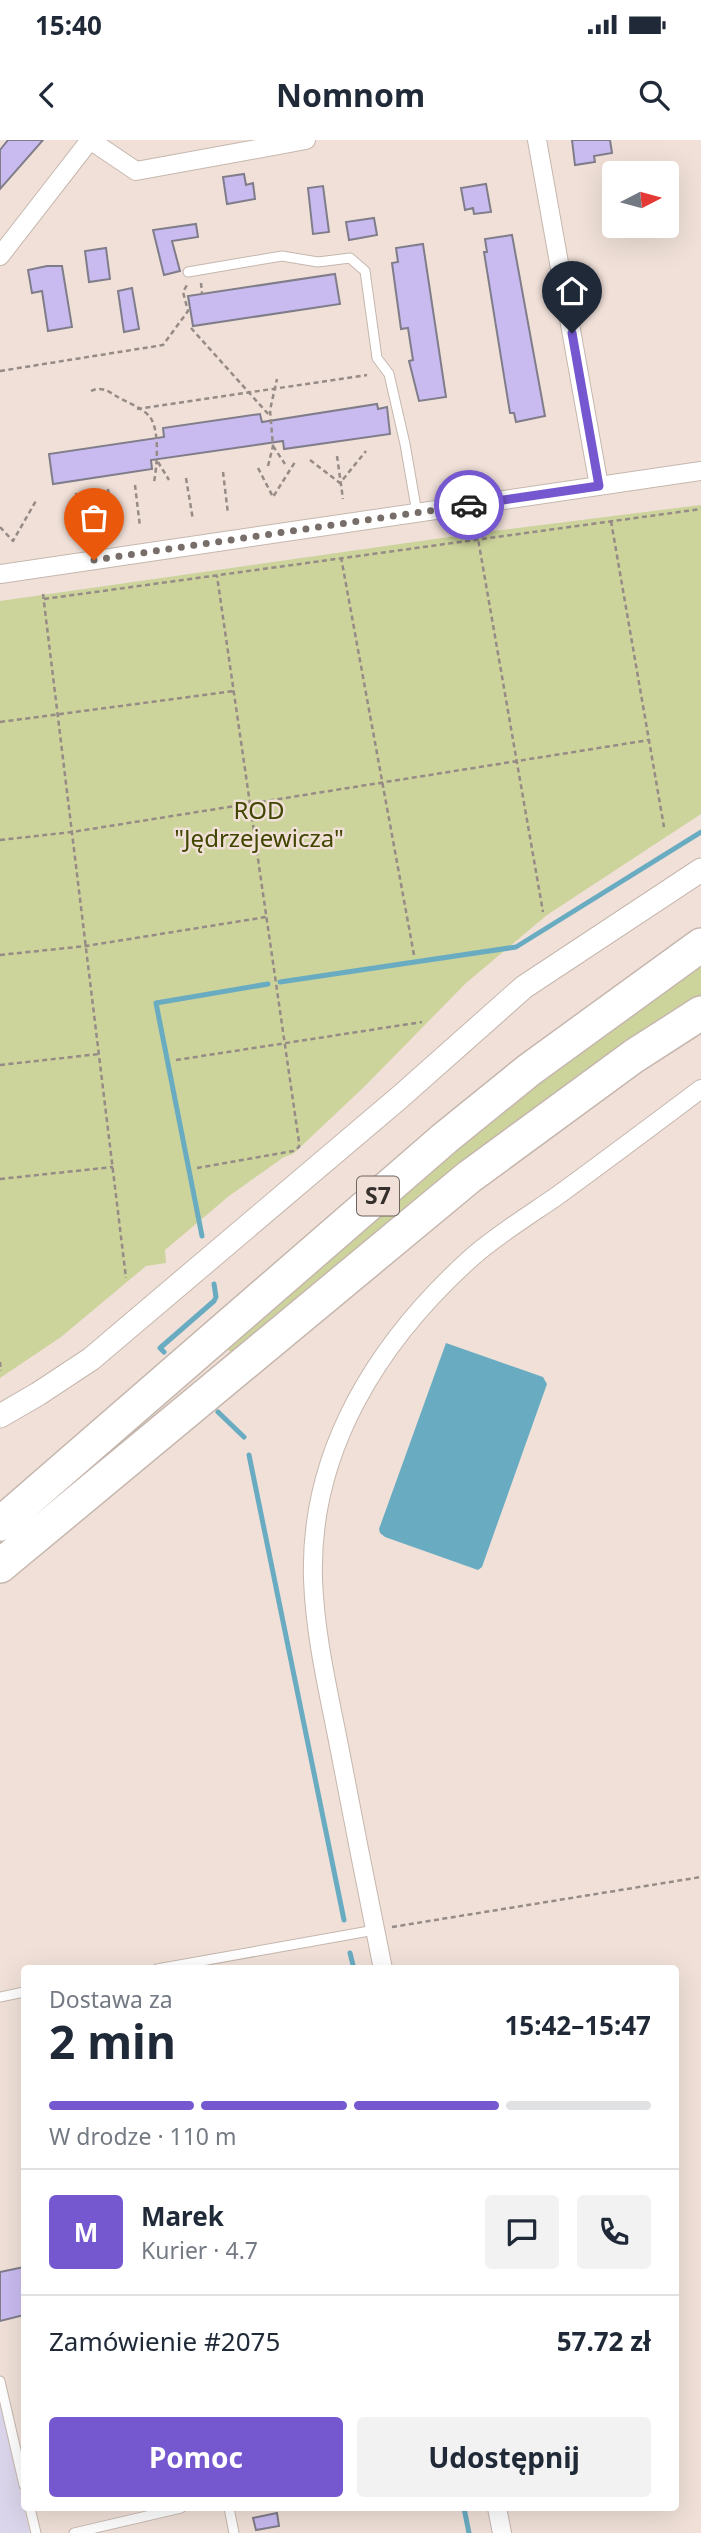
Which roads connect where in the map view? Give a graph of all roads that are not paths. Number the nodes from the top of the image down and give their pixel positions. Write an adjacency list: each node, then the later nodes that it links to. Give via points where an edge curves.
1 (90, 140): 2 (street, via 136,171); 4 (street)
2 (306, 140)
3 (537, 140): 7 (street)
4 (0, 256)
5 (188, 272): 8 (lane, via 282,257 318,262 350,258 365,271 377,358 388,374)
6 (701, 471): 7 (street)
7 (599, 486): 8 (street)
8 (417, 513): 9 (street)
9 (0, 574)
10 (701, 870): 14 (street, via 524,987 91,1359)
11 (701, 945): 15 (highway, S7, via 528,1070 445,1138)
12 (701, 1013): 16 (highway, S7, via 634,1056 469,1177)
13 (701, 1089): 17 (street, via 474,1256 432,1295 372,1371 341,1433 317,1519 313,1577 319,1643)
14 (0, 1416)
15 (0, 1524)
16 (0, 1566)
17 (375, 1930): 18 (lane); 19 (street)
18 (179, 1965)
19 (382, 1965)
20 (21, 1993): 21 (lane)
21 (0, 1997)
22 (0, 2381): 23 (lane)
23 (21, 2472)
24 (31, 2511): 28 (lane)
25 (168, 2511): 29 (lane)
26 (230, 2511): 30 (lane)
27 (497, 2511): 31 (street)
28 (36, 2533)
29 (74, 2533)
30 (234, 2533)
31 (502, 2533)

